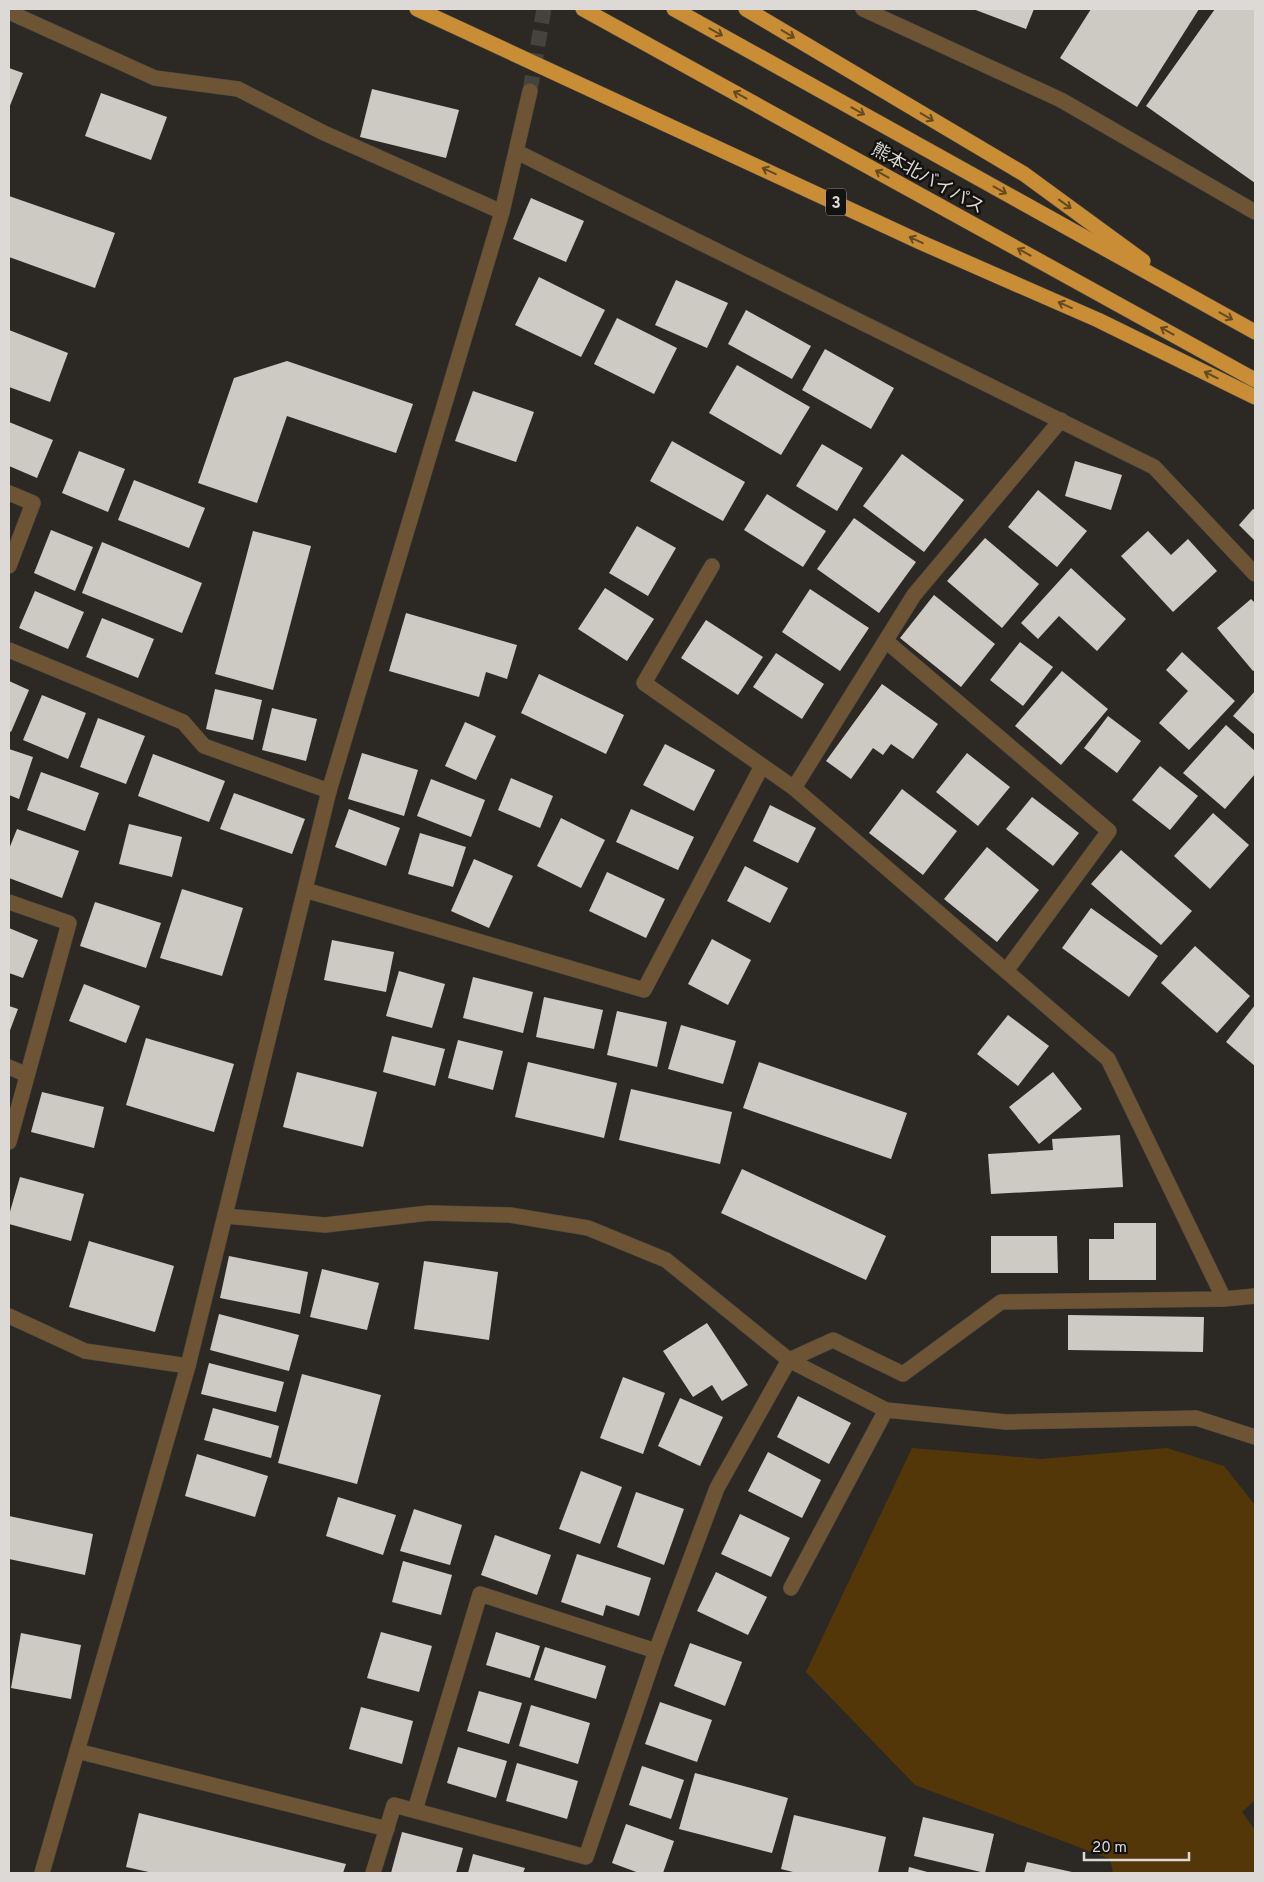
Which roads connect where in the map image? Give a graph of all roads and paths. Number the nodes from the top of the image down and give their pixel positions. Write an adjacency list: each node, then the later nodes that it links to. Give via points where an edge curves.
1 (417, 9): 14 (highway, 3, one-way to 1, via 1098,320 920,242)
2 (582, 9): 13 (highway, 熊本北バイパス, one-way to 2)
3 (674, 9): 11 (highway, 熊本北バイパス, one-way to 11)
4 (746, 9): 11 (highway, one-way to 11, via 1024,174)
5 (863, 9): 10 (street, via 1061,100)
6 (9, 12): 9 (street, via 155,78 238,89 324,133)
7 (530, 91): 8 (street)
8 (517, 152): 9 (street); 15 (street)
9 (502, 212): 24 (street)
10 (1255, 212)
11 (1198, 300): 12 (highway, 熊本北バイパス, one-way to 12)
12 (1255, 332)
13 (1255, 380)
14 (1255, 397)
15 (1061, 420): 19 (street, via 1154,467); 20 (street, via 914,595)
16 (9, 493): 17 (street, via 33,503)
17 (9, 566)
18 (712, 566): 22 (street, via 644,683)
19 (1255, 574)
20 (886, 641): 23 (street); 27 (street, via 1109,831)
21 (9, 650): 24 (street, via 183,722 204,746)
22 (762, 766): 23 (street); 25 (street, via 644,990)
23 (794, 788): 27 (street)
24 (329, 791): 25 (street)
25 (305, 890): 31 (street)
26 (9, 902): 29 (street, via 69,923)
27 (1006, 971): 33 (street, via 1108,1059)
28 (9, 1067): 29 (street)
29 (27, 1075): 30 (street)
30 (9, 1142)
31 (225, 1216): 35 (street, via 325,1225 429,1213 510,1215 588,1228 666,1260); 36 (street)
32 (1255, 1296): 33 (street)
33 (1224, 1299): 35 (street, via 1001,1302 903,1374 833,1340)
34 (9, 1316): 36 (street, via 85,1351)
35 (789, 1360): 37 (street); 40 (street, via 717,1488)
36 (188, 1366): 41 (street)
37 (886, 1410): 38 (street, via 1006,1422 1196,1418); 39 (street)
38 (1255, 1437)
39 (791, 1588)
40 (656, 1651): 42 (street, via 586,1857); 42 (street, via 480,1594)
41 (77, 1751): 43 (street); 44 (street)
42 (415, 1810): 43 (street, via 394,1804)
43 (386, 1829): 45 (street)
44 (42, 1873)
45 (373, 1873)

